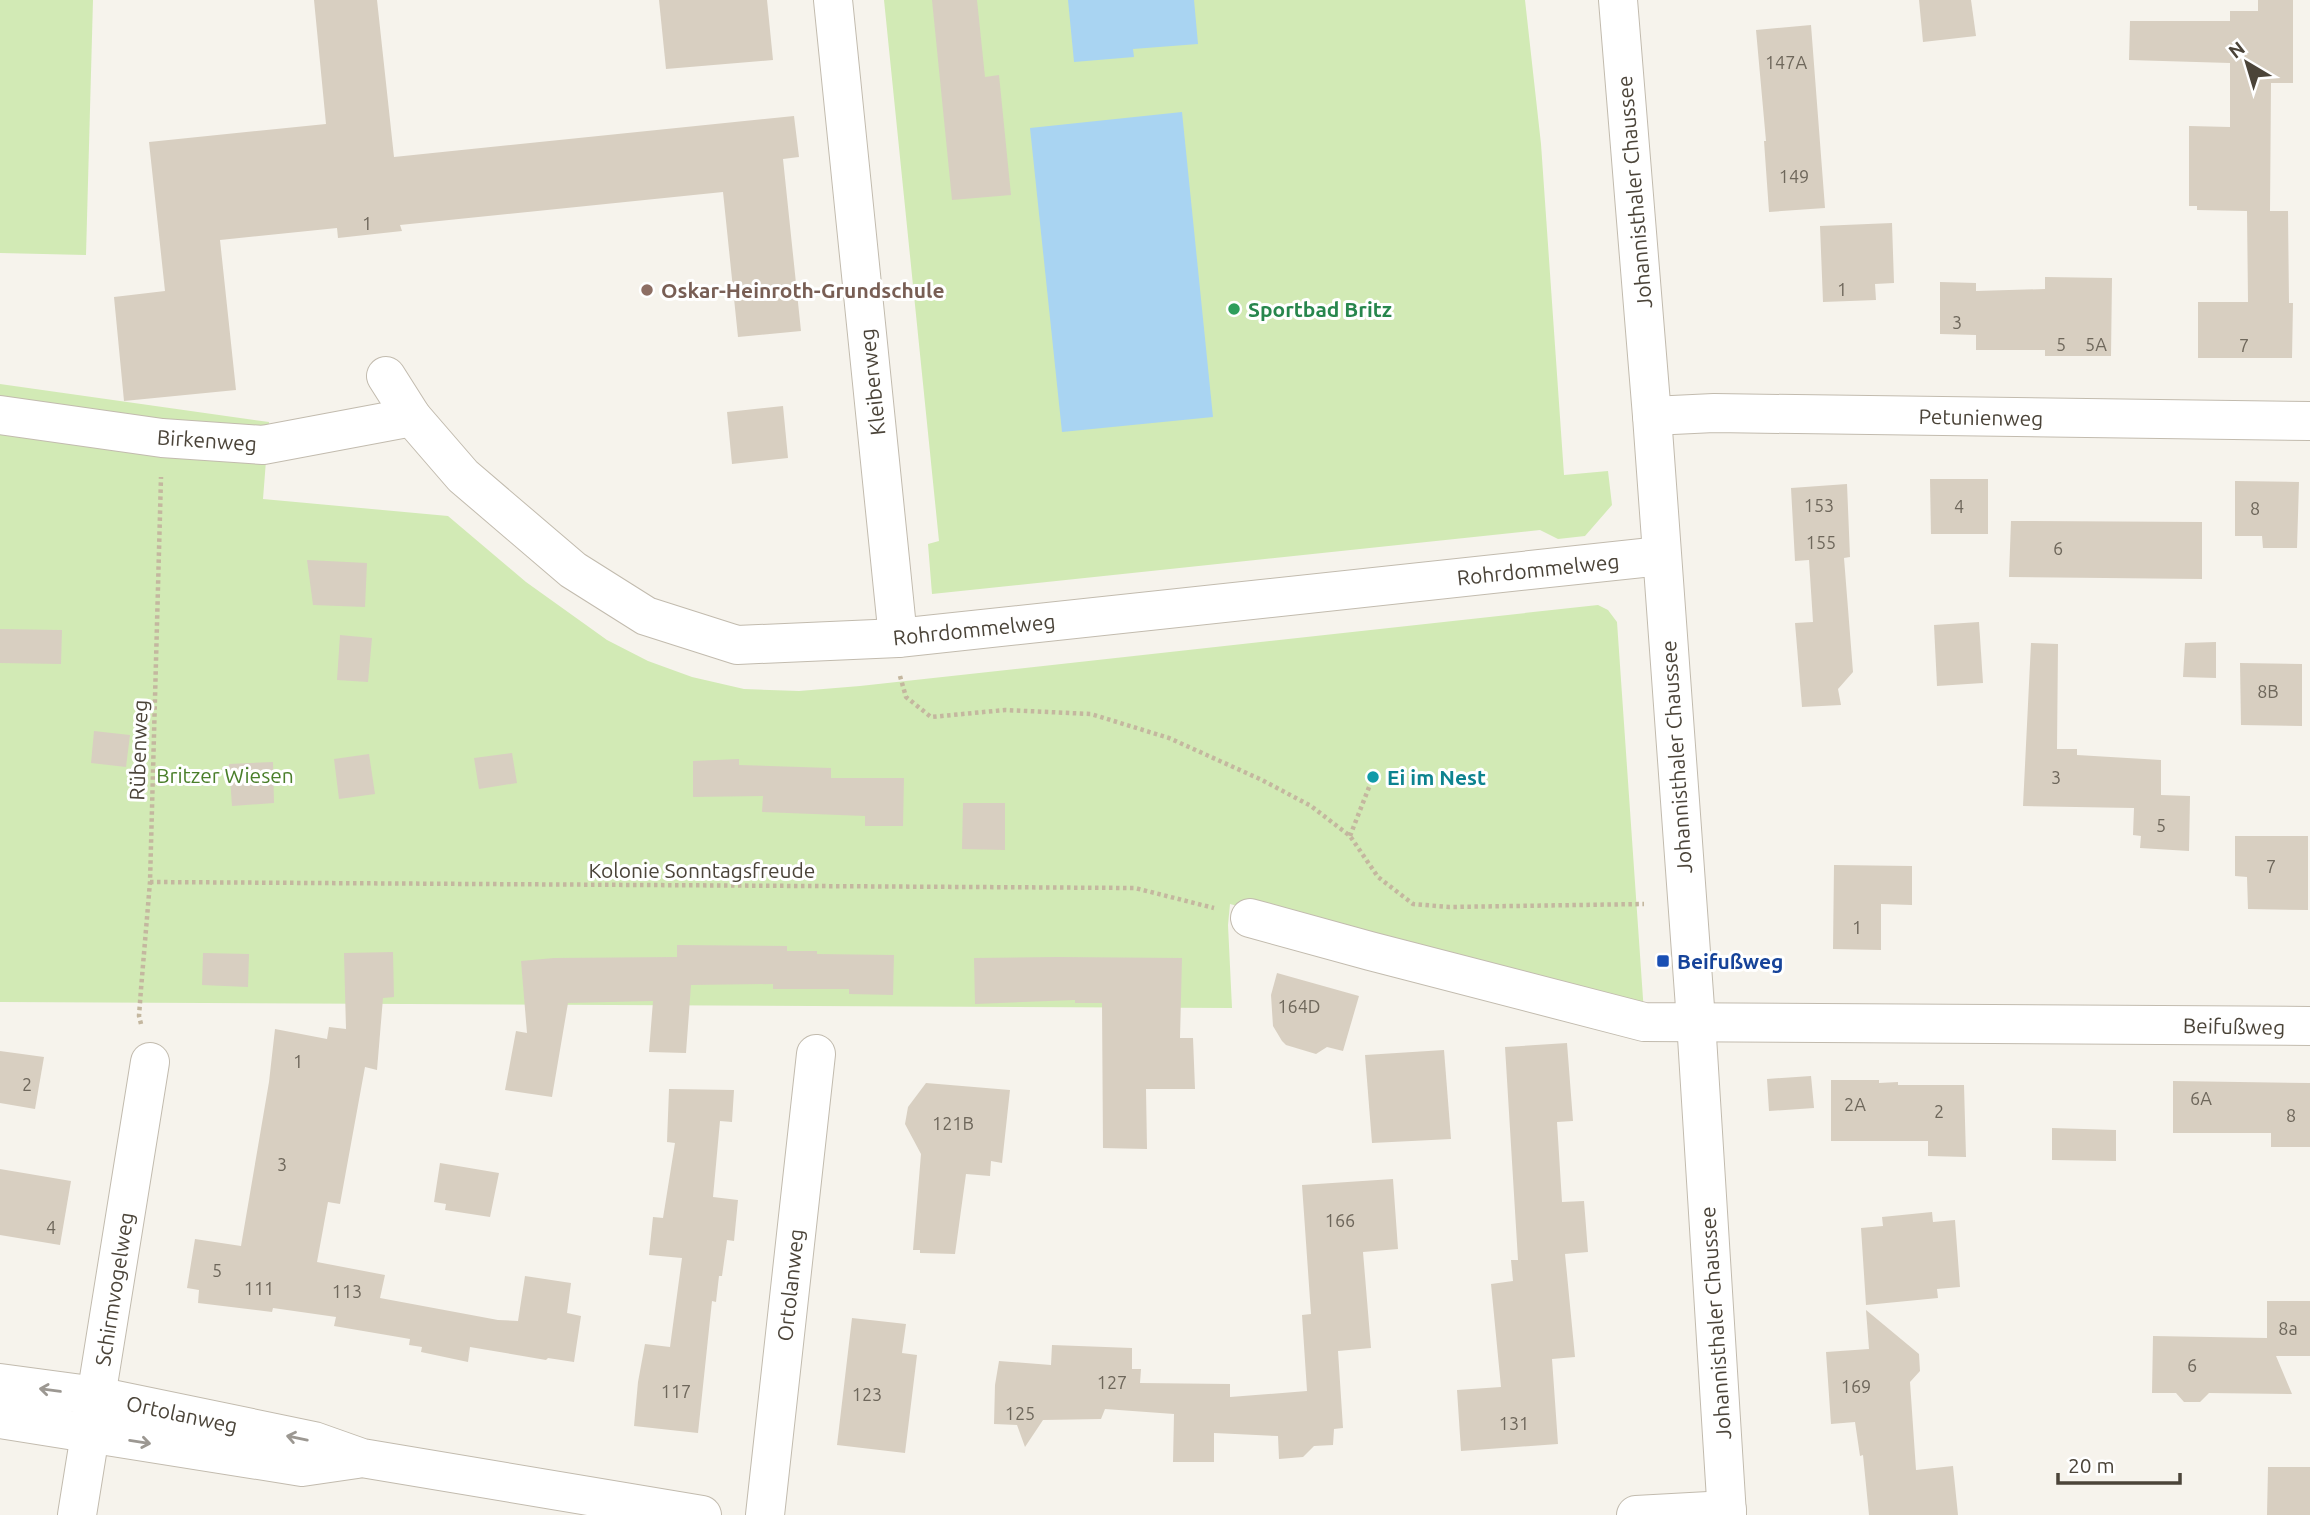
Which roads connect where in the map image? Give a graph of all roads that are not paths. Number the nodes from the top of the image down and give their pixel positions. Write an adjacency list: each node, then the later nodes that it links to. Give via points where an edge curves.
1 (833, 0): 9 (street, Kleiberweg)
2 (1618, 0): 5 (street, Johannisthaler Chaussee)
3 (386, 376): 6 (street, Rohrdommelweg)
4 (0, 415): 6 (street, Birkenweg, via 162,438 263,446)
5 (1652, 416): 7 (street, Petunienweg); 8 (street, Johannisthaler Chaussee)
6 (412, 417): 9 (street, Rohrdommelweg, via 463,476 573,570 646,616 737,645)
7 (2310, 421)
8 (1661, 556): 9 (street, Rohrdommelweg); 11 (street, Johannisthaler Chaussee)
9 (898, 638)
10 (1250, 918): 11 (street, Beifußweg, via 1644,1022)
11 (1696, 1021): 12 (street, Beifußweg); 20 (street, Johannisthaler Chaussee)
12 (2310, 1027)
13 (816, 1054): 23 (street, Ortolanweg)
14 (150, 1062): 16 (street, Schirmvogelweg)
15 (0, 1382): 16 (street, Ortolanweg, one-way to 15)
16 (97, 1396): 18 (street, Schirmvogelweg); 19 (street, Ortolanweg, one-way to 16, via 314,1441)
17 (0, 1419): 18 (street, Ortolanweg)
18 (90, 1434): 19 (street, Ortolanweg, one-way to 19, via 302,1467); 21 (street, Schirmvogelweg)
19 (362, 1458): 22 (street, Ortolanweg)
20 (1727, 1513): 24 (street)
21 (77, 1515)
22 (702, 1515)
23 (765, 1515)
24 (1636, 1515)

